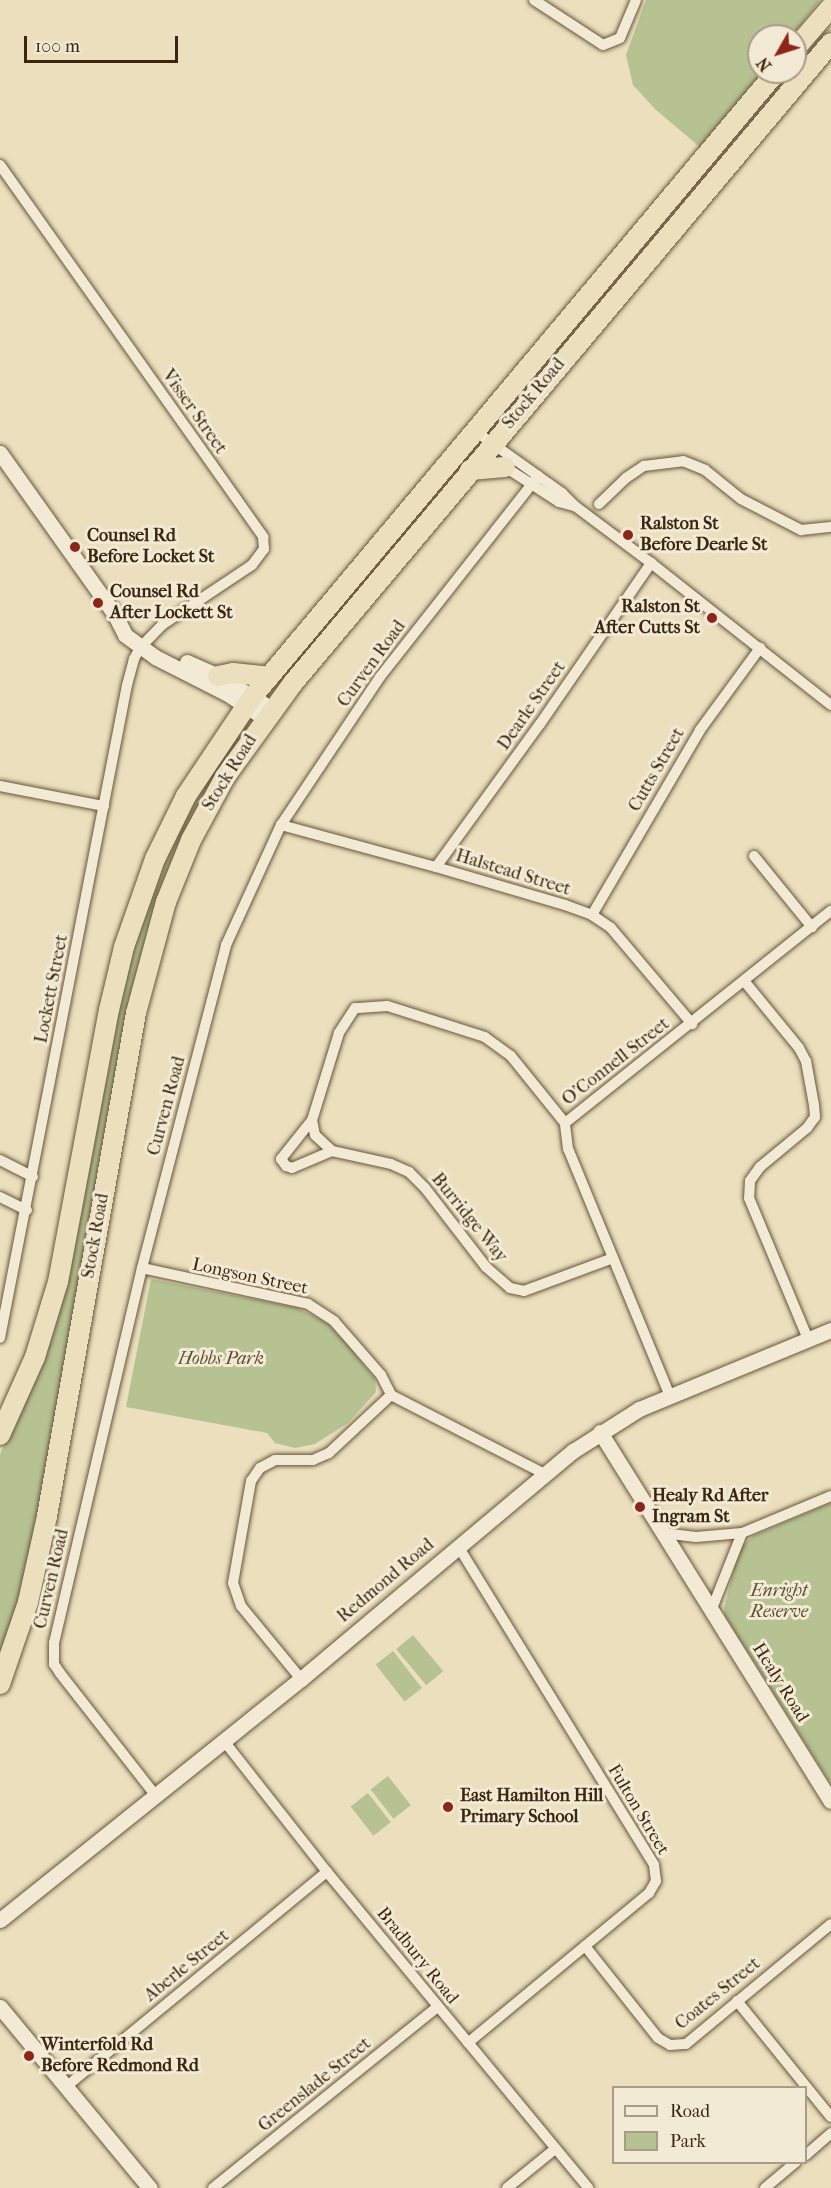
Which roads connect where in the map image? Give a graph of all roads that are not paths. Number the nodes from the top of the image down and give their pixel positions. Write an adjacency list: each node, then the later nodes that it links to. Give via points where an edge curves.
1 (534, 0): 2 (street, via 603,45 620,38)
2 (636, 0)
3 (831, 7): 4 (highway)
4 (807, 35)
5 (831, 43): 9 (highway, Stock Road)
6 (766, 84): 8 (highway, Stock Road)
7 (0, 165): 19 (street, Visser Street, via 263,537 264,549 252,565 166,622)
8 (472, 435): 9 (street); 22 (highway, Stock Road)
9 (489, 448): 11 (street); 12 (highway, Stock Road); 13 (street)
10 (0, 453): 19 (street, via 115,615)
11 (505, 467): 12 (highway); 14 (street)
12 (470, 470): 25 (highway, Stock Road)
13 (538, 476): 14 (street, Curven Road); 16 (street)
14 (531, 485): 16 (street, via 559,502); 28 (street, Curven Road, via 380,676)
15 (599, 504): 17 (street, via 644,466 683,461 705,470 741,499 801,530)
16 (575, 506): 18 (street)
17 (831, 528)
18 (651, 563): 20 (street); 30 (street, Dearle Street)
19 (143, 644): 21 (street); 23 (street); 27 (street, Lockett Street, via 127,685)
20 (760, 648): 24 (street); 32 (street, Cutts Street, via 699,730)
21 (218, 676): 22 (highway, via 233,673); 23 (street)
22 (269, 677): 23 (highway, Stock Road)
23 (250, 700): 25 (street); 51 (highway, Stock Road, via 204,766 171,824 133,917 109,1010 58,1282 35,1357)
24 (831, 705)
25 (269, 713): 59 (highway, Stock Road, via 225,777 191,840 166,902 145,975 47,1516 28,1602)
26 (0, 786): 27 (street)
27 (104, 806): 40 (street, Lockett Street)
28 (281, 825): 30 (street, Halstead Street); 44 (street, Curven Road, via 226,945)
29 (754, 856): 33 (street)
30 (436, 867): 32 (street, Halstead Street)
31 (831, 911): 33 (street, O'Connell Street)
32 (592, 915): 35 (street, Halstead Street, via 611,928)
33 (812, 927): 34 (street, O'Connell Street)
34 (745, 982): 35 (street, O'Connell Street); 47 (street, via 799,1048 806,1061 814,1105 815,1117 807,1128 760,1167 750,1181 749,1198)
35 (692, 1024): 37 (street, O'Connell Street)
36 (312, 1120): 37 (street, via 339,1033 355,1008 387,1006 485,1037 511,1056); 38 (street, via 315,1135); 38 (street, via 281,1160 292,1168)
37 (565, 1123): 43 (street, O'Connell Street, via 568,1149)
38 (332, 1151): 43 (street, Burridge Way, via 409,1172 486,1268 510,1288 524,1291)
39 (0, 1160): 40 (street)
40 (33, 1176): 42 (street, Lockett Street)
41 (0, 1197): 42 (street)
42 (27, 1210): 46 (street, Lockett Street)
43 (613, 1258): 49 (street, O'Connell Street)
44 (142, 1268): 48 (street, Longson Street, via 308,1304 334,1321 381,1376); 61 (street, Curven Road, via 54,1643 54,1664)
45 (831, 1330): 47 (street, Redmond Road)
46 (0, 1338)
47 (808, 1339): 49 (street, Redmond Road)
48 (392, 1395): 52 (street, Longson Street); 58 (street, via 329,1453 314,1460 275,1460 260,1468 251,1481 233,1582 241,1606)
49 (669, 1395): 50 (street, Redmond Road)
50 (600, 1432): 52 (street, Redmond Road); 54 (street, Healy Road)
51 (0, 1435)
52 (546, 1474): 56 (street, Redmond Road)
53 (831, 1496): 55 (street)
54 (663, 1533): 55 (street, via 696,1537); 57 (street, Healy Road)
55 (742, 1533): 57 (street)
56 (458, 1546): 58 (street, Redmond Road); 66 (street, Fulton Street, via 654,1865 656,1881 649,1893)
57 (711, 1611): 62 (street, Healy Road)
58 (300, 1679): 60 (street, Redmond Road)
59 (0, 1684)
60 (224, 1741): 61 (street, Redmond Road); 63 (street, Bradbury Road)
61 (156, 1796): 64 (street, Redmond Road)
62 (831, 1801)
63 (327, 1872): 69 (street, Bradbury Road); 71 (street, Aberle Street)
64 (0, 1920)
65 (831, 1924): 67 (street, Coates Street)
66 (585, 1946): 67 (street, Coates Street, via 658,2038 670,2045 686,2044); 70 (street, Fulton Street)
67 (737, 2001): 72 (street)
68 (0, 2007): 71 (street)
69 (437, 2007): 70 (street, Bradbury Road); 80 (street, Greenslade Street)
70 (468, 2043): 76 (street, Bradbury Road)
71 (67, 2086): 79 (street)
72 (806, 2086)
73 (807, 2087): 74 (street)
74 (831, 2117)
75 (831, 2133): 77 (street)
76 (555, 2149): 81 (street); 82 (street, Bradbury Road)
77 (807, 2154)
78 (795, 2164): 83 (street)
79 (150, 2188)
80 (213, 2188)
81 (507, 2188)
82 (588, 2188)
83 (765, 2188)

